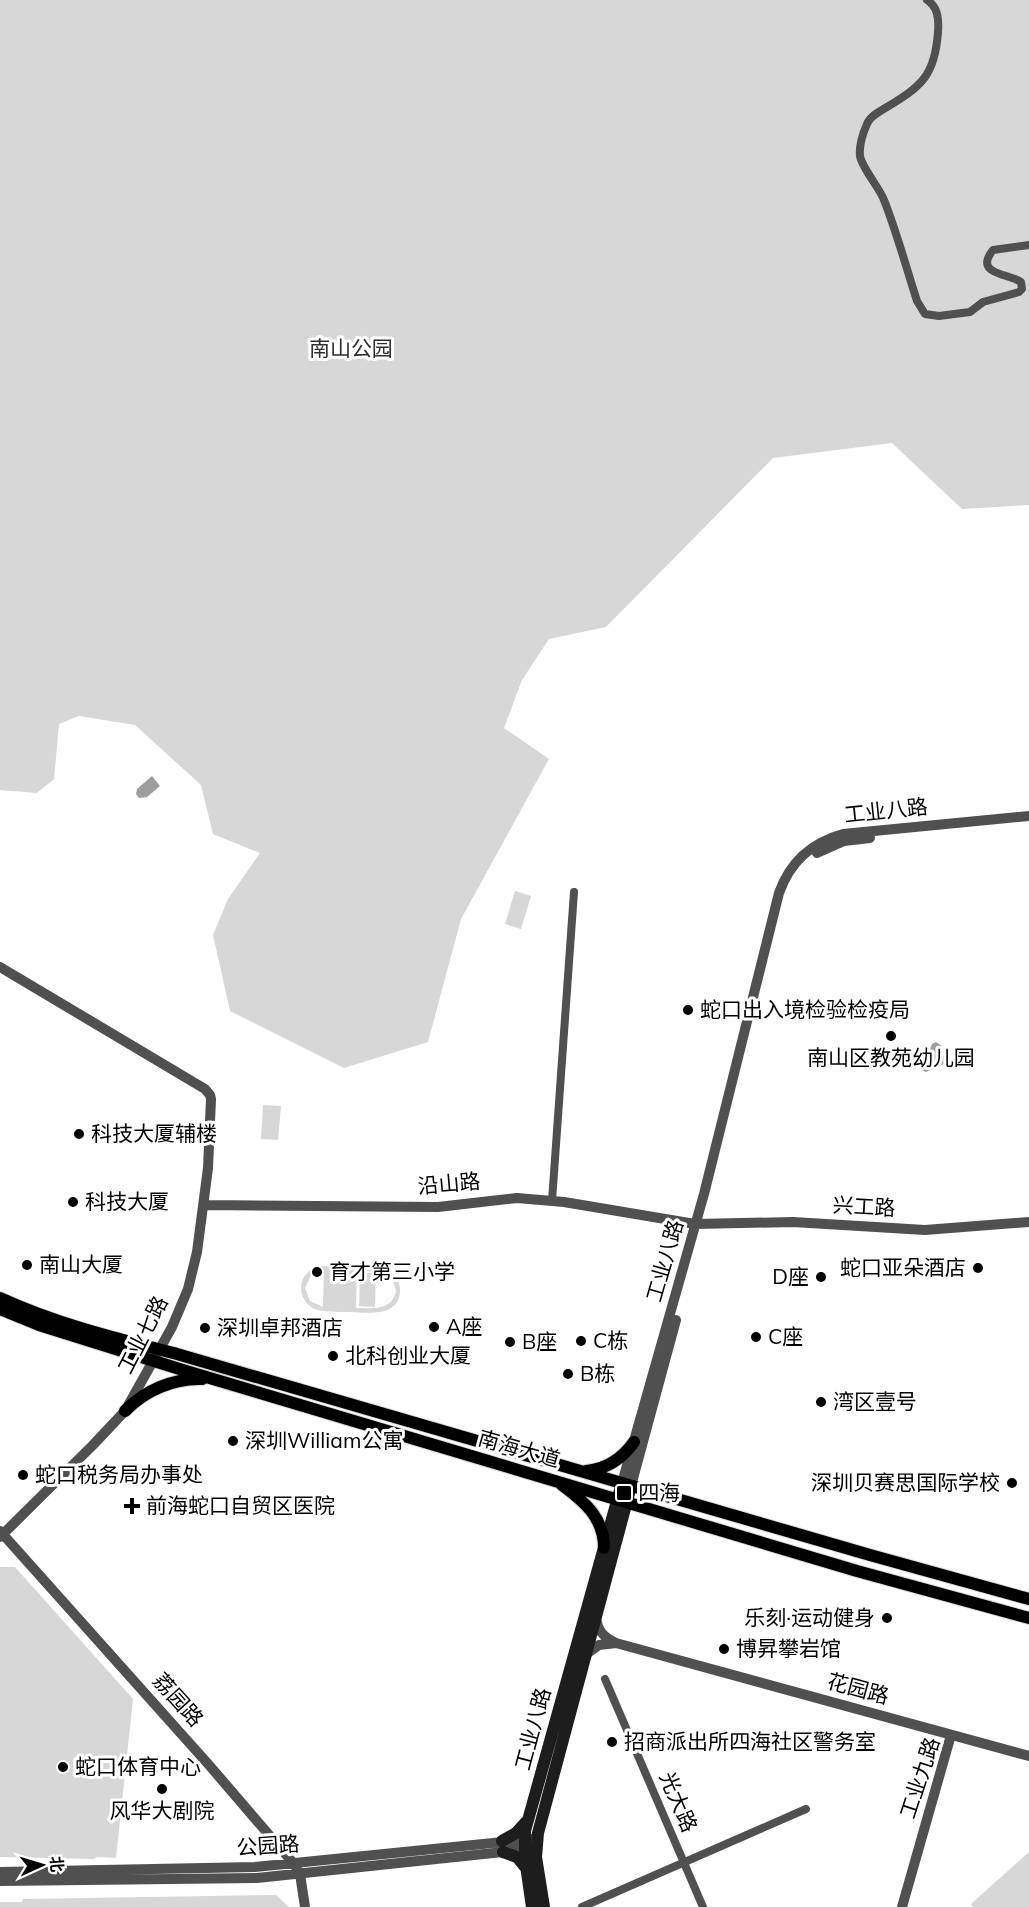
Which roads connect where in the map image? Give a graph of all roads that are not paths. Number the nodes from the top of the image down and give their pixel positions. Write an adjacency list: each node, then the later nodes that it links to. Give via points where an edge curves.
1 (927, 0): 2 (street, via 936,9 939,26 933,65 912,91 867,122 860,155 885,201 917,301 925,314 948,315 970,312 983,302 1018,292 1021,282 992,271 988,260 993,250)
2 (1029, 245)
3 (1029, 816): 10 (street, 工业八路, via 843,834 818,843 791,867 779,893)
4 (1029, 823): 10 (street, 工业八路, via 844,841 822,850 797,871 786,895)
5 (574, 892): 7 (street)
6 (0, 967): 8 (street, 工业七路, via 205,1089 211,1099)
7 (552, 1201): 8 (street, 沿山路, via 518,1198 438,1207); 10 (street, 沿山路)
8 (204, 1205): 13 (street, 工业七路, via 188,1289)
9 (1029, 1222): 10 (street, 兴工路, via 925,1230 793,1222)
10 (699, 1224): 16 (street, 工业八路); 19 (street, 工业八路)
11 (0, 1298): 13 (main road, 南海大道)
12 (0, 1309): 13 (main road, 南海大道, via 39,1325)
13 (157, 1355): 14 (main road, 南海大道); 15 (street, 工业七路); 17 (main road, 南海大道)
14 (217, 1380): 15 (main road, via 197,1379 162,1386); 18 (main road, 南海大道)
15 (124, 1411): 21 (street, 工业七路)
16 (634, 1442): 17 (main road, via 615,1462); 19 (street, 工业八路)
17 (581, 1471): 19 (main road, 南海大道)
18 (554, 1480): 20 (main road, 南海大道); 22 (main road, via 592,1510 601,1528)
19 (626, 1484): 20 (main road, 工业八路); 23 (main road, 南海大道)
20 (622, 1500): 22 (main road, 工业八路); 24 (main road, 工业八路); 25 (main road, 南海大道)
21 (1, 1534): 36 (street, 荔园路)
22 (604, 1548): 32 (main road, 工业八路)
23 (1029, 1599)
24 (596, 1615): 26 (street, via 600,1633); 27 (main road, 工业八路)
25 (1029, 1618)
26 (616, 1643): 27 (street, via 599,1645); 29 (street, 花园路)
27 (585, 1655): 33 (main road, 工业八路)
28 (605, 1679): 35 (street, 光大路)
29 (951, 1735): 30 (street, 工业九路); 46 (street, 工业九路)
30 (1029, 1756)
31 (806, 1809): 35 (street)
32 (528, 1819): 33 (main road, 工业八路); 34 (main road)
33 (530, 1844): 34 (street, 公园路); 37 (main road, 工业八路); 43 (main road, 工业八路)
34 (503, 1846): 36 (street, 公园路); 37 (main road); 39 (street, 公园路)
35 (684, 1863): 44 (street); 45 (street, 光大路)
36 (294, 1864): 38 (street, 公园路); 39 (street, 荔园路)
37 (526, 1868): 42 (main road, 工业八路)
38 (0, 1872)
39 (300, 1874): 40 (street, 公园路, via 235,1879); 41 (street, 荔园路)
40 (0, 1881)
41 (305, 1907)
42 (532, 1907)
43 (543, 1907)
44 (582, 1907)
45 (703, 1907)
46 (902, 1907)

